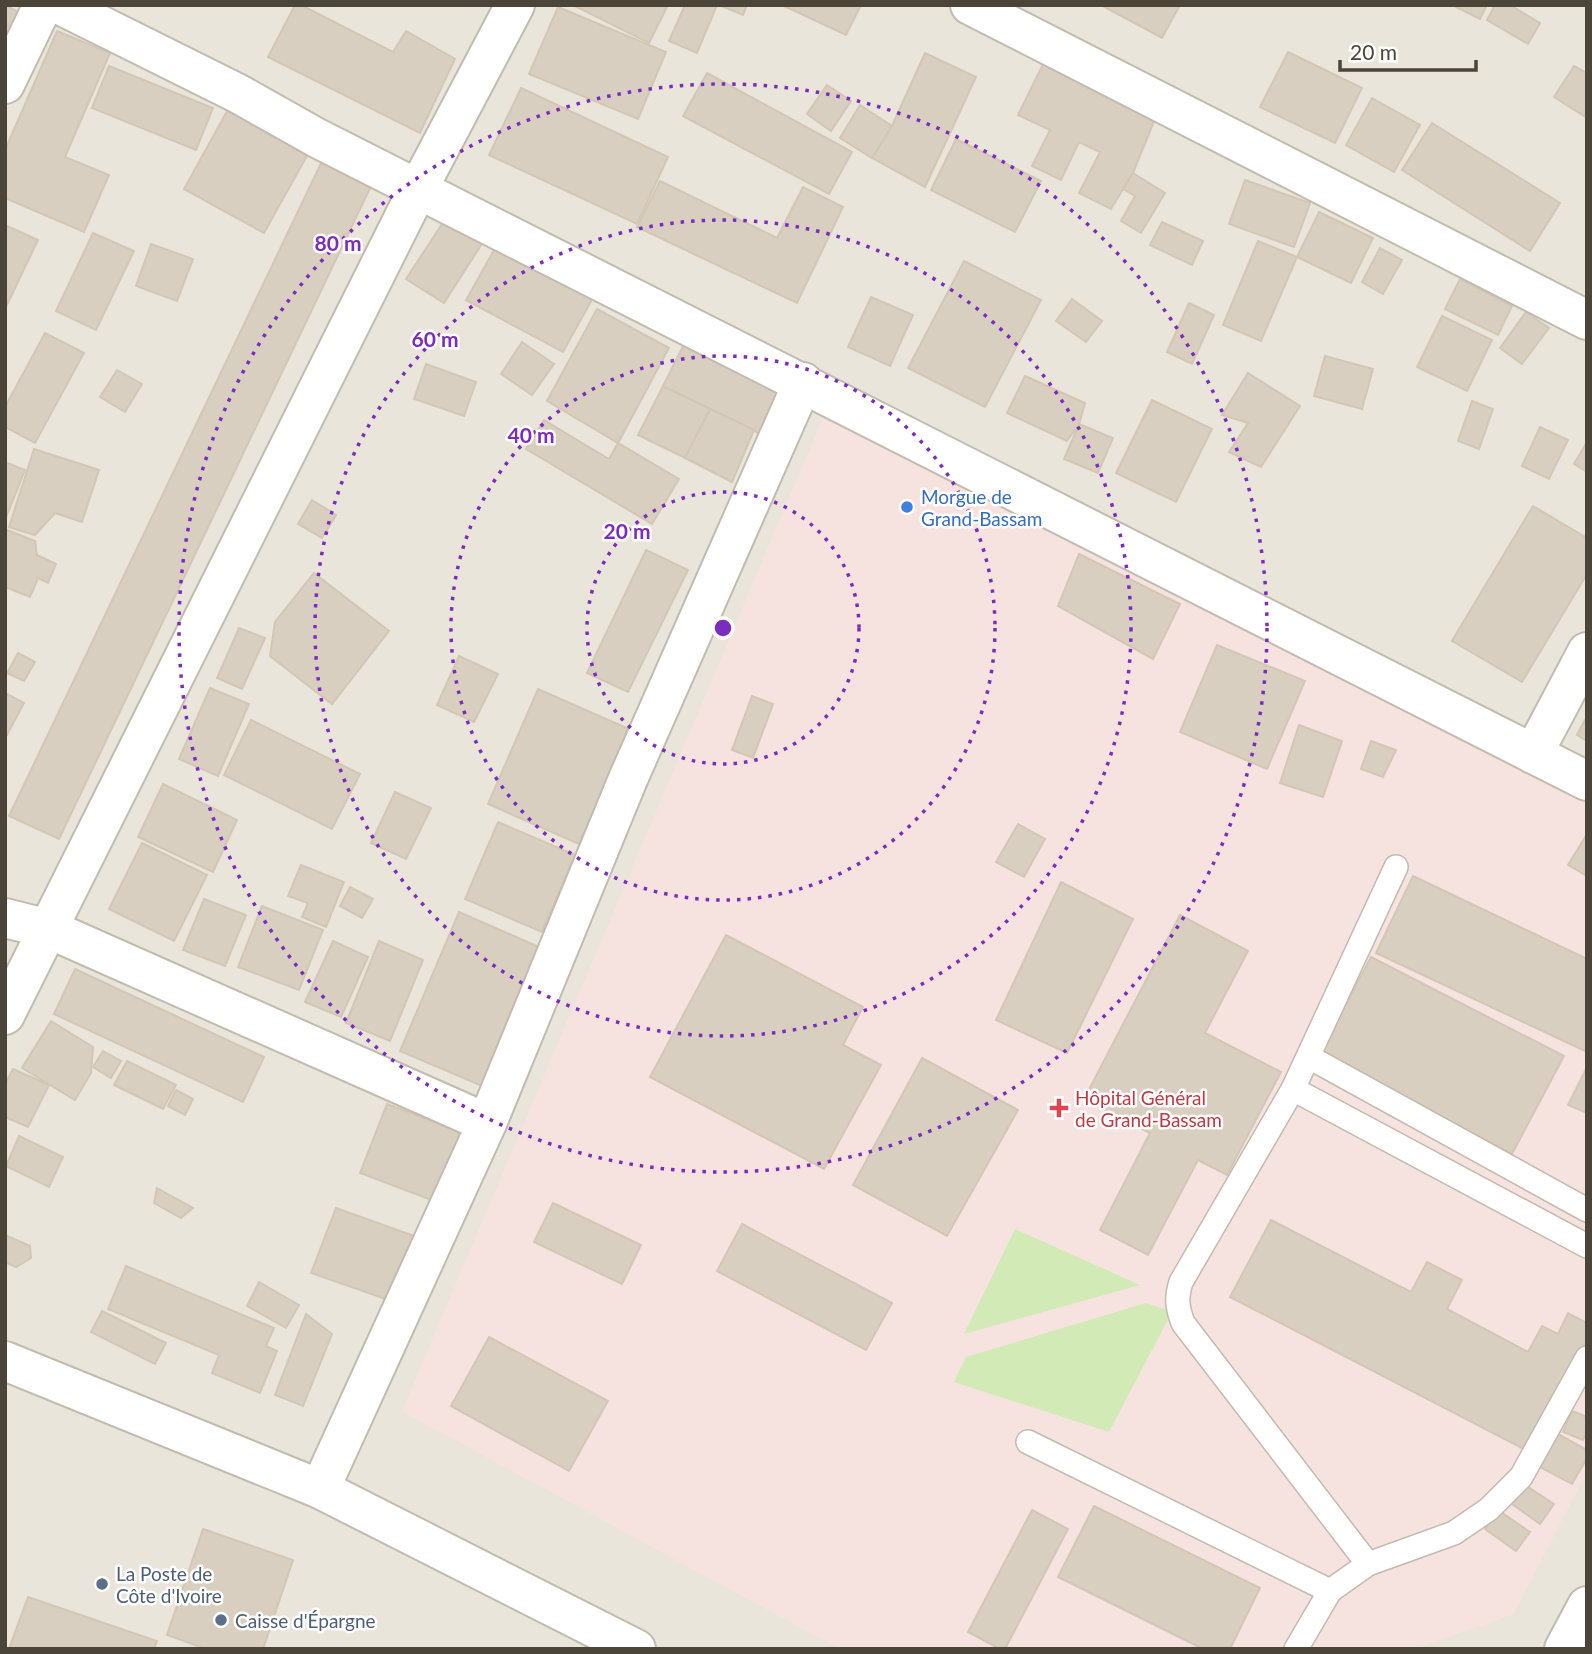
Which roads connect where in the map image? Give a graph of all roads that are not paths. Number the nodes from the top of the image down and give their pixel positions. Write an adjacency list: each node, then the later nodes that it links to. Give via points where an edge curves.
1 (43, 5): 5 (street)
2 (60, 5): 6 (street)
3 (515, 5): 6 (street)
4 (970, 5): 7 (street)
5 (5, 84)
6 (419, 187): 8 (street); 14 (street)
7 (1587, 320)
8 (803, 382): 10 (street); 18 (street, via 628,779)
9 (1587, 652): 10 (street)
10 (1533, 754): 11 (street)
11 (1587, 781)
12 (1395, 867): 16 (lane)
13 (5, 918): 14 (street)
14 (49, 929): 15 (street); 18 (street)
15 (5, 1015)
16 (1309, 1057): 17 (lane); 19 (lane)
17 (1293, 1089): 20 (lane); 25 (lane, via 1181,1282 1177,1306 1183,1323)
18 (487, 1123): 24 (street)
19 (1587, 1210)
20 (1587, 1246)
21 (1587, 1358): 25 (lane, via 1521,1477 1489,1509 1454,1533)
22 (5, 1361): 24 (street)
23 (1028, 1442): 26 (lane)
24 (320, 1489): 28 (street)
25 (1368, 1564): 26 (lane)
26 (1330, 1591): 29 (lane)
27 (1587, 1606): 30 (street)
28 (636, 1649)
29 (1296, 1649)
30 (1564, 1649)

